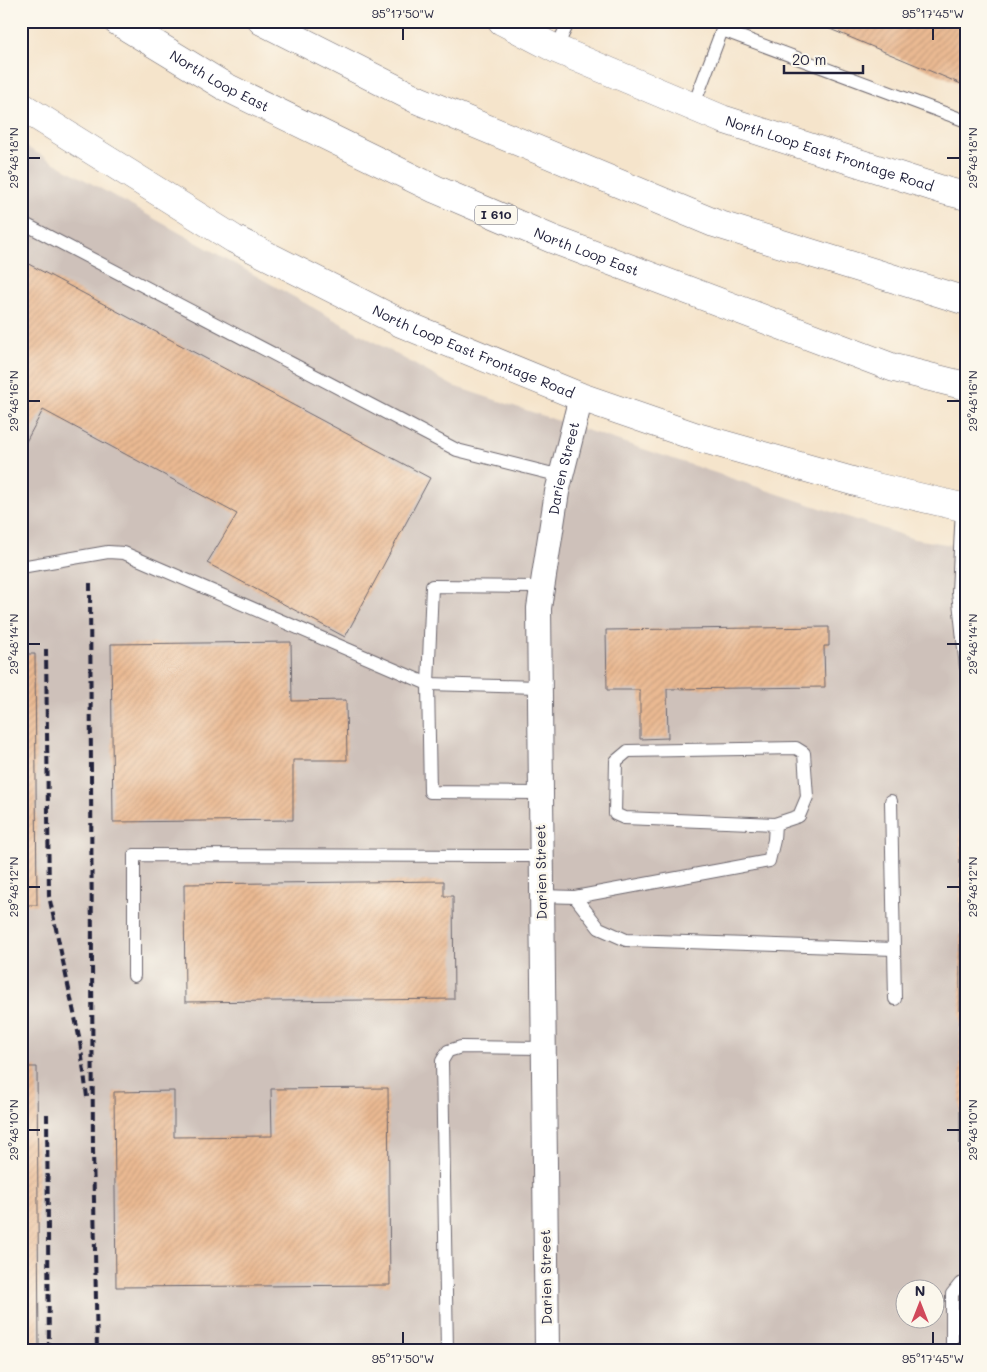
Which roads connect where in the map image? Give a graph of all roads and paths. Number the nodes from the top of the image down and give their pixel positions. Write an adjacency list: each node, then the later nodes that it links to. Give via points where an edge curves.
1 (117, 21): 12 (main road, North Loop East / I 610, via 224,86 435,189 552,240)
2 (262, 21): 11 (main road, via 418,100 714,223)
3 (502, 21): 5 (main road, North Loop East Frontage Road)
4 (569, 21): 5 (lane)
5 (556, 49): 7 (main road, North Loop East Frontage Road)
6 (21, 106): 14 (main road, North Loop East Frontage Road, via 234,239 401,322)
7 (693, 107): 8 (lane, via 722,30); 9 (main road, North Loop East Frontage Road)
8 (966, 120)
9 (966, 196)
10 (21, 222): 16 (lane, via 457,450)
11 (966, 301)
12 (894, 368): 13 (main road, North Loop East / I 610); 15 (main road)
13 (966, 386)
14 (581, 397): 16 (street, Darien Street); 17 (main road, North Loop East Frontage Road, via 697,437 863,484)
15 (966, 406)
16 (561, 476): 19 (street, Darien Street)
17 (964, 507): 20 (lane, via 958,592)
18 (21, 567): 22 (lane, via 108,552 124,553)
19 (542, 587): 22 (lane, via 432,586); 23 (street, Darien Street, via 539,608)
20 (964, 637): 21 (lane)
21 (966, 667)
22 (428, 684): 23 (lane); 24 (lane, via 430,792)
23 (540, 687): 24 (street, Darien Street)
24 (540, 793): 27 (street, Darien Street)
25 (891, 801): 30 (lane)
26 (775, 824): 26 (lane, via 800,816 807,797 804,753 796,748 628,750 616,761 614,814 624,818); 29 (lane, via 769,861)
27 (541, 856): 28 (street, Darien Street); 31 (lane, via 134,855)
28 (541, 896): 29 (lane); 33 (street, Darien Street)
29 (574, 897): 30 (lane, via 599,928 626,940)
30 (894, 949): 32 (lane)
31 (134, 976)
32 (895, 999)
33 (542, 1048): 35 (lane, via 460,1047 448,1051 442,1061); 36 (street, Darien Street)
34 (966, 1283): 37 (lane, via 960,1284 952,1294)
35 (447, 1351)
36 (547, 1351)
37 (952, 1351)

